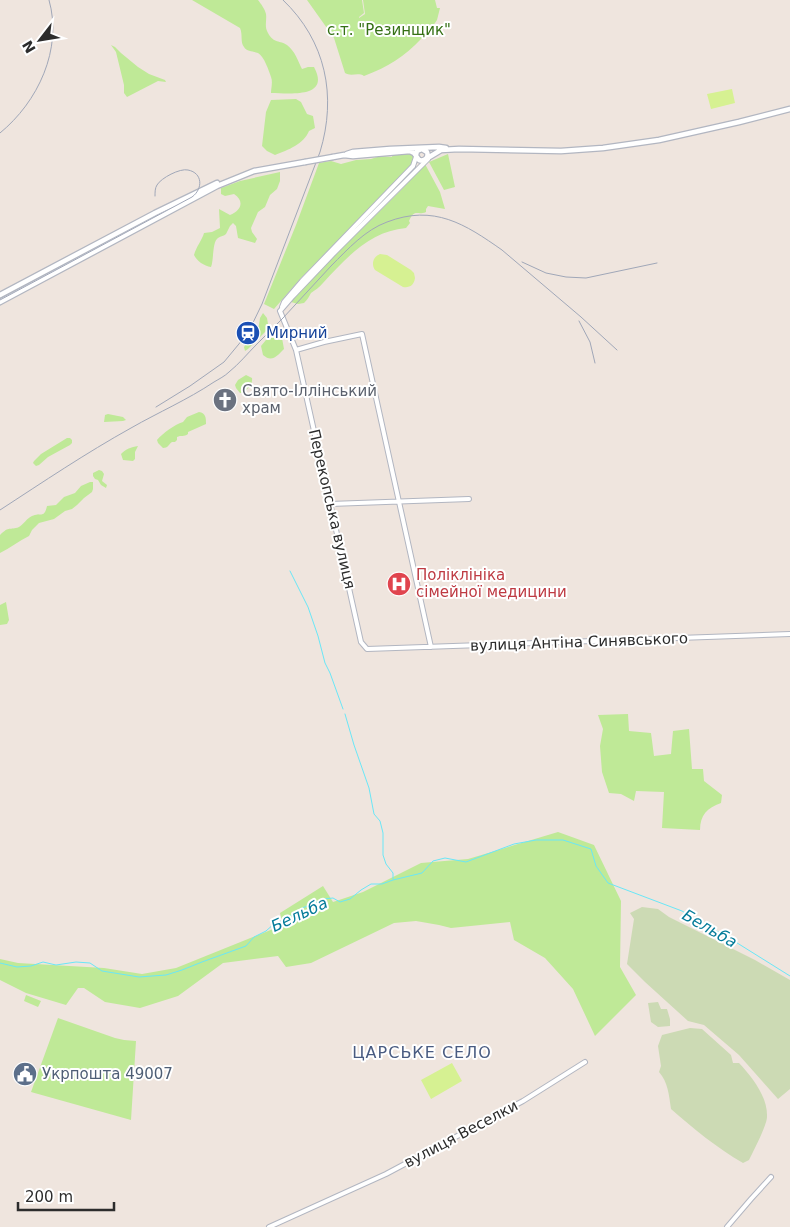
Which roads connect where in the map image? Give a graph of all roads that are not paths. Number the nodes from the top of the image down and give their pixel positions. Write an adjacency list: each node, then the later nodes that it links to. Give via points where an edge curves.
1 (790, 110): 4 (main road, via 659,140 603,148 561,151)
2 (420, 148): 3 (main road); 3 (main road); 6 (main road); 7 (main road); 8 (main road, via 427,153)
3 (447, 148): 4 (main road)
4 (460, 149): 5 (main road)
5 (433, 154): 8 (main road); 10 (street)
6 (344, 155): 7 (main road, via 410,151); 9 (main road, bridge)
7 (416, 156): 8 (main road, via 420,160); 13 (street, via 414,166 302,281)
8 (425, 159): 10 (street)
9 (252, 173): 11 (main road, via 209,186 155,212); 12 (main road, via 217,186)
10 (391, 195): 13 (street)
11 (0, 295)
12 (0, 302)
13 (280, 311): 14 (street, Перекопська вулиця)
14 (296, 350): 16 (street, via 362,334); 17 (street, Перекопська вулиця)
15 (469, 499): 16 (street)
16 (399, 502): 17 (street); 19 (street)
17 (330, 504): 20 (street, Перекопська вулиця, via 362,642)
18 (790, 634): 19 (street, вулиця Антіна Синявського)
19 (431, 647): 20 (street, вулиця Антіна Синявського)
20 (368, 649)
21 (585, 1062): 23 (street, вулиця Веселки, via 523,1101 386,1174)
22 (771, 1177): 24 (street)
23 (269, 1227)
24 (727, 1227)

